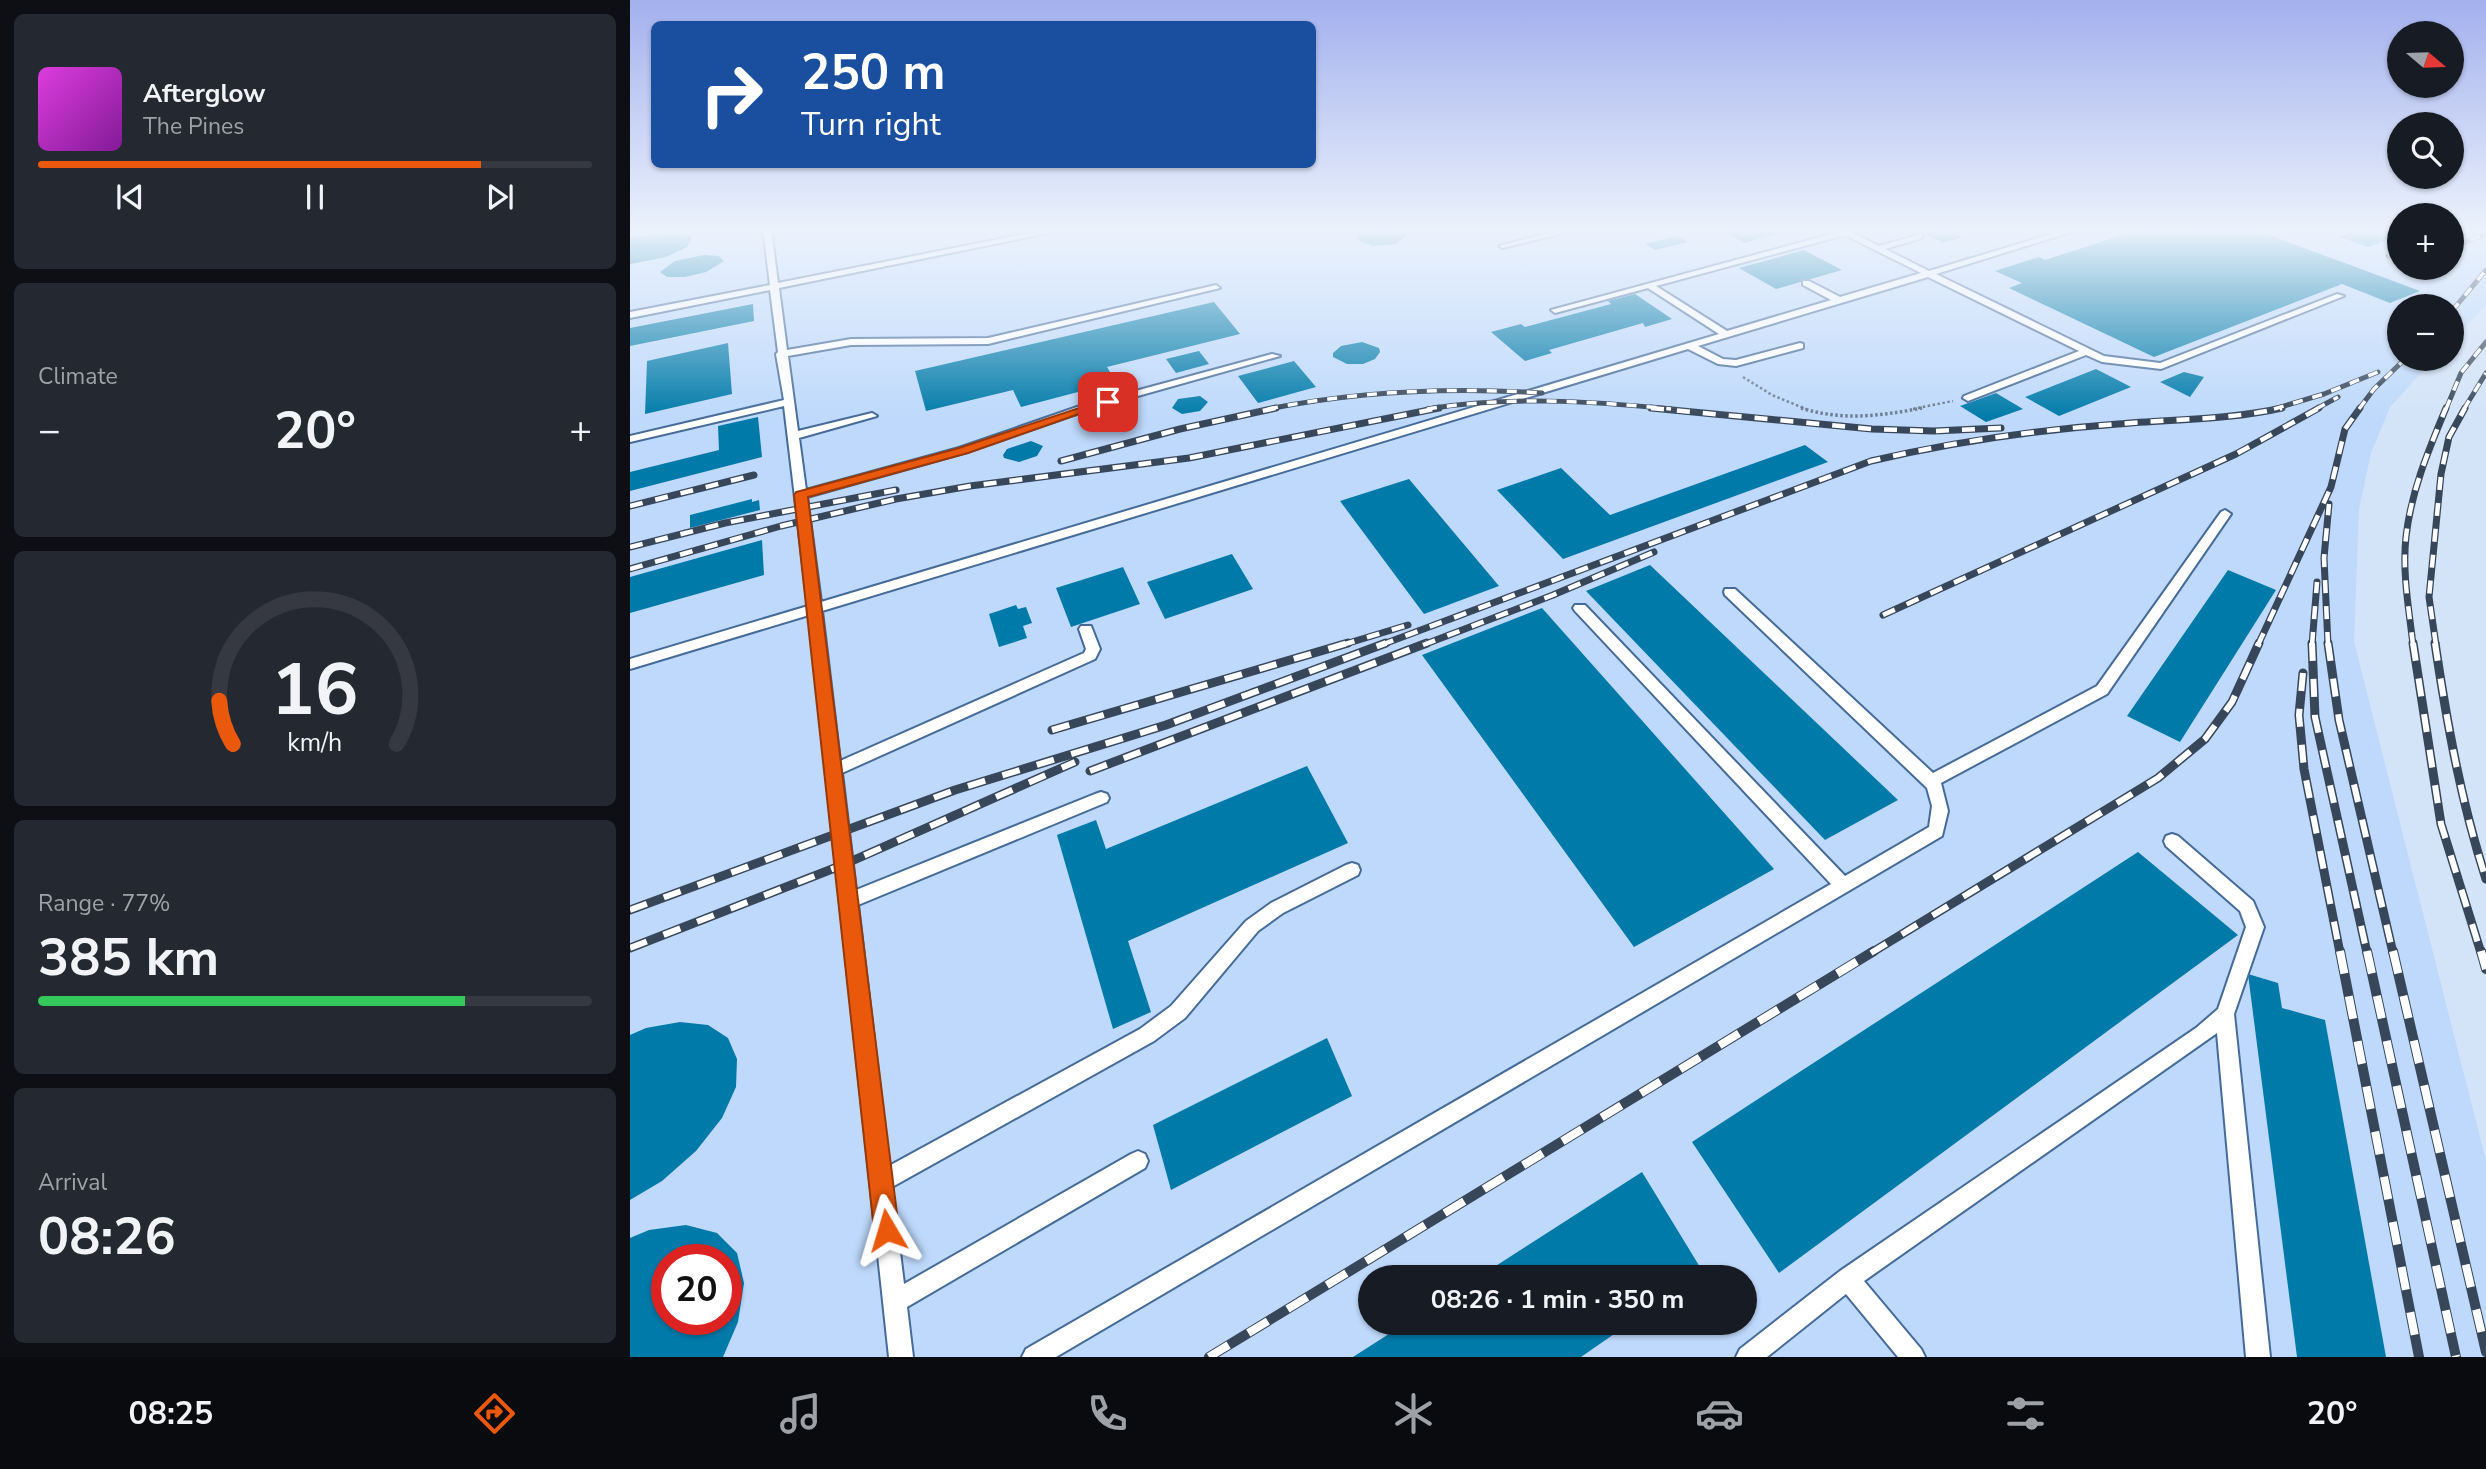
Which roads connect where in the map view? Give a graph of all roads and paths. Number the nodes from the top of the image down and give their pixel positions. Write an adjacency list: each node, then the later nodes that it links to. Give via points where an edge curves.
1 (745, 292): 12 (lane)
2 (773, 292): 17 (lane)
3 (1197, 292): 17 (lane, via 988,341 851,342)
4 (1621, 292): 11 (lane)
5 (1660, 292): 13 (lane)
6 (1823, 292): 10 (lane)
7 (1868, 292): 10 (lane)
8 (1964, 292): 16 (lane)
9 (2340, 296): 16 (lane, via 2161,366 2102,359)
10 (1840, 301): 13 (lane)
11 (1555, 310)
12 (630, 315)
13 (1727, 335): 14 (lane)
14 (1690, 346): 19 (lane); 28 (lane)
15 (1800, 346): 19 (lane, via 1736,363)
16 (2085, 352): 20 (lane)
17 (781, 354): 21 (lane)
18 (1275, 356): 25 (lane, via 1084,408 964,450)
19 (1721, 362): 20 (path, via 1777,400 1845,419)
20 (1968, 398)
21 (788, 402): 23 (lane); 24 (lane)
22 (872, 416): 23 (lane)
23 (792, 436): 25 (lane)
24 (630, 439)
25 (801, 495): 28 (lane)
26 (2225, 514): 33 (lane, via 2102,690)
27 (1730, 592): 33 (lane)
28 (815, 608): 31 (lane); 32 (lane)
29 (1580, 608): 37 (lane)
30 (1086, 628): 32 (lane, via 1093,649 1090,656)
31 (630, 664)
32 (834, 770): 38 (lane)
33 (1932, 781): 37 (lane, via 1941,799 1942,816 1936,831)
34 (1101, 798): 38 (lane)
35 (2172, 841): 39 (lane, via 2247,906 2255,927)
36 (1352, 870): 41 (lane, via 1252,926 1178,1012 1147,1035)
37 (1843, 886): 45 (lane)
38 (848, 901): 41 (lane)
39 (2225, 1014): 42 (lane, via 2203,1034); 48 (lane)
40 (1138, 1161): 43 (lane)
41 (881, 1182): 43 (lane)
42 (1848, 1279): 46 (lane); 47 (lane)
43 (895, 1301): 44 (lane)
44 (901, 1357)
45 (1034, 1357)
46 (1748, 1357)
47 (1913, 1357)
48 (2258, 1357)

